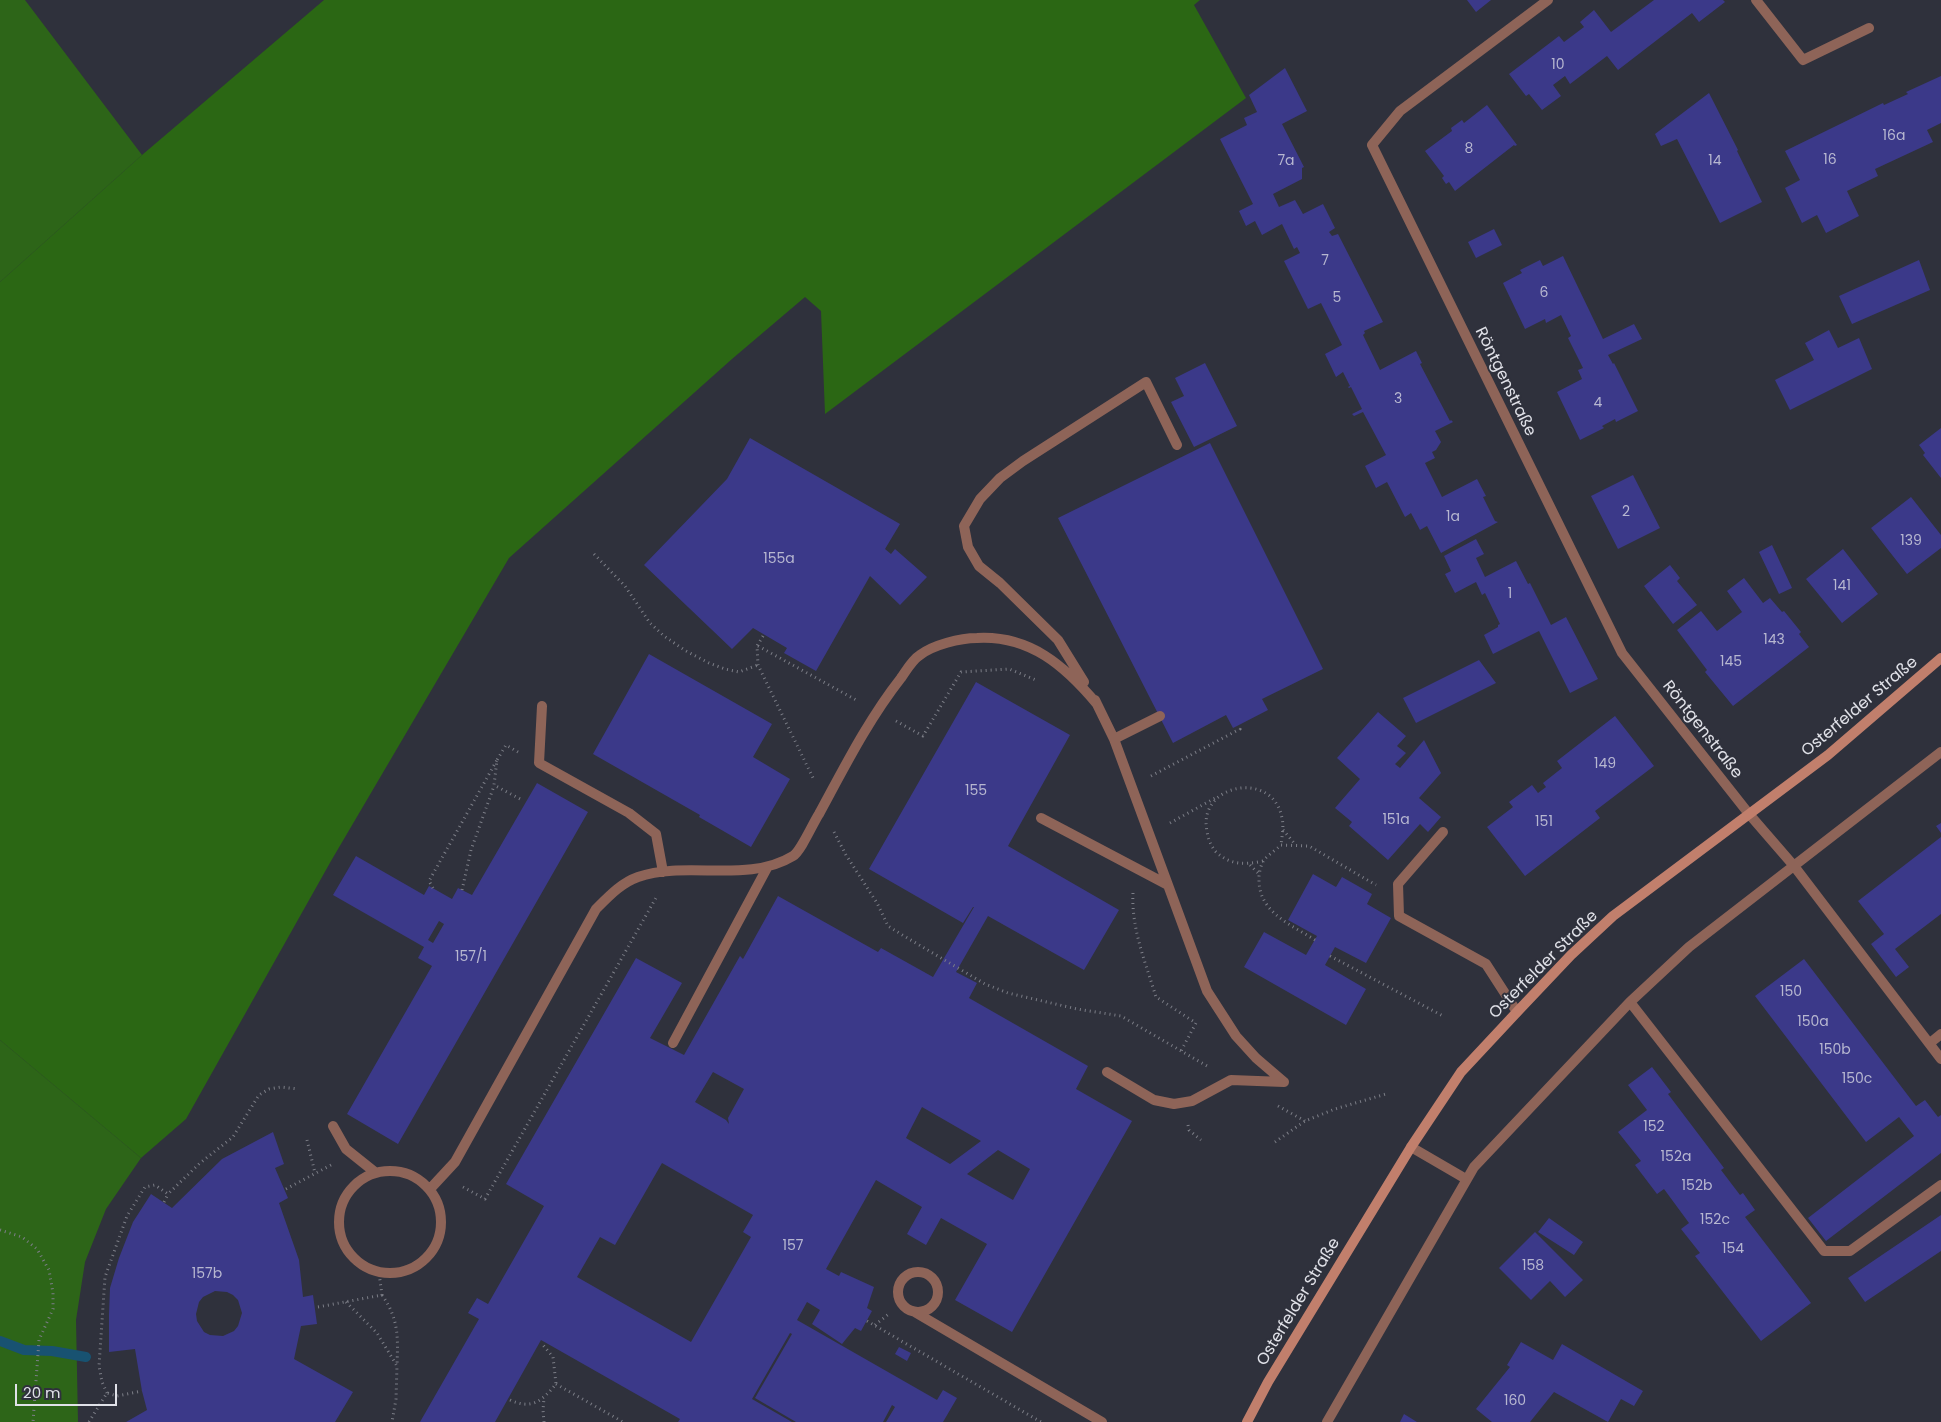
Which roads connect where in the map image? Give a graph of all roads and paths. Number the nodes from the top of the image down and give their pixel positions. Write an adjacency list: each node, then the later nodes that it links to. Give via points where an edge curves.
1 (1548, 0): 25 (street, Röntgenstraße, via 1400,111 1372,145 1622,653)
2 (1756, 0): 3 (street, via 1803,60)
3 (1869, 28)
4 (1177, 445): 11 (street, via 1146,382 1000,478 980,499 964,526 968,547 980,566 1058,640)
5 (594, 554): 9 (path, via 625,586 650,623 664,636 709,664 739,672)
6 (763, 636): 7 (path)
7 (757, 646): 9 (path); 13 (path)
8 (1941, 658): 25 (main road, Osterfelder Straße, via 1828,755)
9 (758, 665): 24 (path, via 806,759)
10 (1040, 683): 13 (path, via 1009,669 961,672 923,736)
11 (1098, 704): 13 (street, via 1068,671 1037,650 1019,642 992,637 968,638 919,655); 16 (street)
12 (542, 706): 19 (street)
13 (877, 711): 24 (street)
14 (1160, 716): 16 (street)
15 (1237, 726): 21 (path, via 1240,729)
16 (1114, 739): 21 (street)
17 (1941, 752): 34 (street)
18 (497, 760): 19 (path, via 506,745); 20 (path); 40 (path, via 429,881)
19 (539, 763): 37 (street, via 629,813 656,834)
20 (494, 785): 23 (path); 41 (path, via 471,850)
21 (1132, 786): 29 (street)
22 (1222, 794): 27 (path, via 1246,787 1270,796 1278,806); 29 (path); 33 (path, via 1207,814 1208,840 1225,859 1236,864)
23 (522, 800)
24 (824, 804): 36 (street, via 796,855); 51 (path, via 829,824 888,926 985,984 1023,997 1121,1016)
25 (1749, 814): 34 (street); 46 (main road, Osterfelder Straße, via 1613,916 1571,954)
26 (1041, 818): 35 (street)
27 (1283, 830): 30 (path); 31 (path)
28 (1443, 832): 42 (street, via 1398,884)
29 (1150, 835): 39 (street)
30 (1296, 844): 31 (path); 42 (path, via 1320,851)
31 (1282, 845): 32 (path)
32 (1263, 861): 33 (path); 38 (path)
33 (1250, 864): 38 (path)
34 (1794, 866): 45 (street, via 1689,947); 50 (street)
35 (1134, 867): 39 (street); 51 (path, via 1132,903 1136,930 1156,997 1196,1023)
36 (767, 868): 37 (street); 49 (street)
37 (663, 872): 65 (street, via 637,877 616,889 596,909 455,1162); 65 (path, via 660,890 485,1199)
38 (1259, 874): 43 (path, via 1262,900 1270,910)
39 (1168, 885): 54 (street, via 1206,991 1236,1036 1284,1082)
40 (433, 888)
41 (462, 890)
42 (1398, 898): 46 (street, via 1399,916 1486,964)
43 (1315, 940)
44 (1330, 956): 47 (path)
45 (1630, 1002): 66 (street); 67 (street, via 1824,1251 1850,1251)
46 (1517, 1012): 62 (main road, Osterfelder Straße, via 1462,1072)
47 (1443, 1016)
48 (1941, 1034): 50 (street)
49 (674, 1043)
50 (1930, 1043): 52 (street)
51 (1181, 1050): 54 (path)
52 (1941, 1059)
53 (1108, 1072): 54 (street, via 1154,1100 1174,1104 1192,1101)
54 (1231, 1080)
55 (298, 1089): 69 (path, via 281,1087 259,1095 233,1136)
56 (1386, 1094): 58 (path, via 1335,1109)
57 (1272, 1103): 58 (path)
58 (1306, 1122): 61 (path)
59 (333, 1126): 64 (street, via 346,1150)
60 (307, 1140): 63 (path)
61 (1275, 1142)
62 (1411, 1147): 66 (street); 94 (main road, Osterfelder Straße)
63 (316, 1173)
64 (376, 1173): 68 (street, via 388,1170 406,1173); 72 (street, via 353,1186 340,1207 338,1225 348,1254 362,1266)
65 (443, 1176): 68 (street)
66 (1466, 1179): 95 (street)
67 (1941, 1185)
68 (430, 1189): 72 (street, via 442,1216 441,1234 429,1258 397,1274)
69 (168, 1194): 70 (path); 84 (path, via 155,1185 145,1187 127,1216 105,1277 99,1366)
70 (164, 1202)
71 (0, 1230): 87 (path, via 22,1238 37,1249 49,1270 54,1309 39,1340)
72 (379, 1273): 73 (path)
73 (382, 1296): 74 (path); 81 (path, via 398,1330)
74 (346, 1302): 76 (path); 81 (path, via 377,1333)
75 (932, 1306): 77 (street); 77 (street, via 938,1292 934,1280 915,1272 903,1279 898,1292 902,1302); 79 (street)
76 (318, 1307)
77 (913, 1311): 79 (street)
78 (866, 1321): 92 (path)
79 (940, 1327): 93 (street)
80 (543, 1344): 82 (path, via 553,1357)
81 (397, 1366): 89 (path)
82 (556, 1384): 85 (path); 91 (path)
83 (142, 1391): 84 (path, via 118,1396)
84 (107, 1393): 88 (path)
85 (544, 1398): 86 (path, via 521,1405); 90 (path)
86 (510, 1400)
87 (33, 1422)
88 (90, 1422)
89 (392, 1422)
90 (544, 1422)
91 (623, 1422)
92 (1041, 1422)
93 (1102, 1422)
94 (1247, 1422)
95 (1327, 1422)

